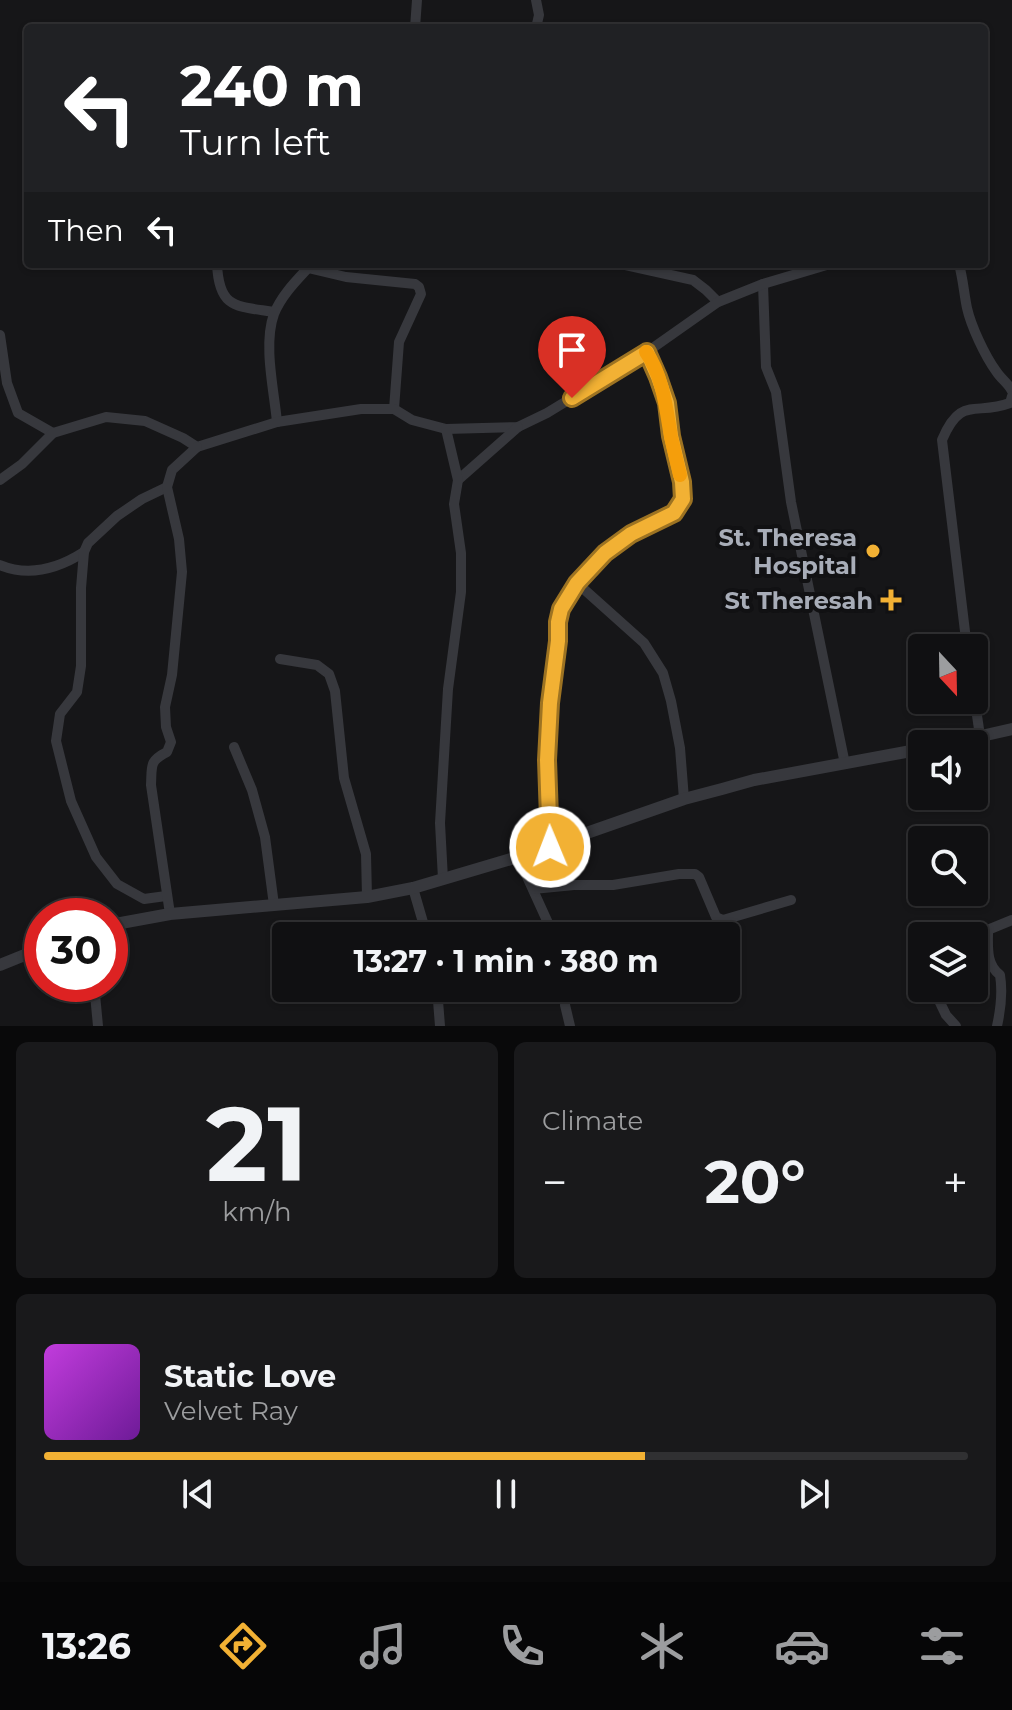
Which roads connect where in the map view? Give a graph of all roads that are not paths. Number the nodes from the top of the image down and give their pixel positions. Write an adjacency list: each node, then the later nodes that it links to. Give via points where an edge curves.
1 (417, 0): 3 (street)
2 (536, 0): 4 (street)
3 (416, 24)
4 (537, 24)
5 (218, 268): 13 (street, via 221,293 231,303)
6 (307, 268): 13 (street)
7 (316, 268): 17 (street, via 419,287 421,294 399,342)
8 (639, 268): 12 (street, via 693,280)
9 (817, 268): 11 (street)
10 (960, 268): 16 (street, via 978,337)
11 (763, 284): 12 (street); 35 (street, via 766,367 776,392 791,502)
12 (718, 302): 15 (street)
13 (274, 312): 18 (street, via 270,362)
14 (0, 335): 21 (street, via 18,413)
15 (647, 352): 19 (street); 28 (street, via 667,403 683,499 674,513 605,553)
16 (1012, 394): 29 (street, via 1010,403 964,410 942,440)
17 (394, 409): 18 (street); 20 (street)
18 (277, 422): 22 (street)
19 (518, 427): 20 (street); 24 (street)
20 (446, 429): 24 (street)
21 (53, 433): 22 (street, via 106,417 145,421); 23 (street)
22 (197, 447): 25 (street, via 172,470)
23 (0, 480)
24 (458, 480): 39 (street, via 454,504 461,592 448,689 440,823)
25 (167, 487): 26 (street, via 117,516); 42 (street, via 182,572 165,707 171,742 152,764 151,785)
26 (84, 552): 27 (street, via 37,571); 42 (street, via 77,692 60,714 56,741 71,801 96,857 117,884 144,899)
27 (0, 565)
28 (577, 583): 36 (street, via 644,643 663,673 680,748); 37 (street, via 558,622 547,760)
29 (965, 634)
30 (280, 659): 43 (street, via 317,665 329,674 344,778 366,854)
31 (1012, 729): 32 (street)
32 (988, 734)
33 (234, 747): 45 (street, via 265,837)
34 (908, 752): 35 (street)
35 (845, 764): 36 (street)
36 (684, 799): 37 (street)
37 (550, 847): 38 (street)
38 (518, 857): 39 (street); 41 (street)
39 (443, 879): 40 (street)
40 (413, 888): 43 (street); 49 (street)
41 (533, 889): 44 (street, via 695,874 716,917 723,920); 50 (street)
42 (166, 896): 46 (street)
43 (367, 897): 45 (street)
44 (791, 900)
45 (274, 905): 46 (street)
46 (170, 914): 48 (street)
47 (1012, 920): 61 (street, via 988,932 990,962 1002,987)
48 (128, 922)
49 (423, 922)
50 (548, 922)
51 (24, 955): 52 (street)
52 (0, 965)
53 (96, 1002): 58 (street)
54 (437, 1002): 57 (street)
55 (565, 1002): 59 (street)
56 (940, 1002): 60 (street)
57 (436, 1025)
58 (98, 1026)
59 (570, 1026)
60 (956, 1026)
61 (997, 1026)

